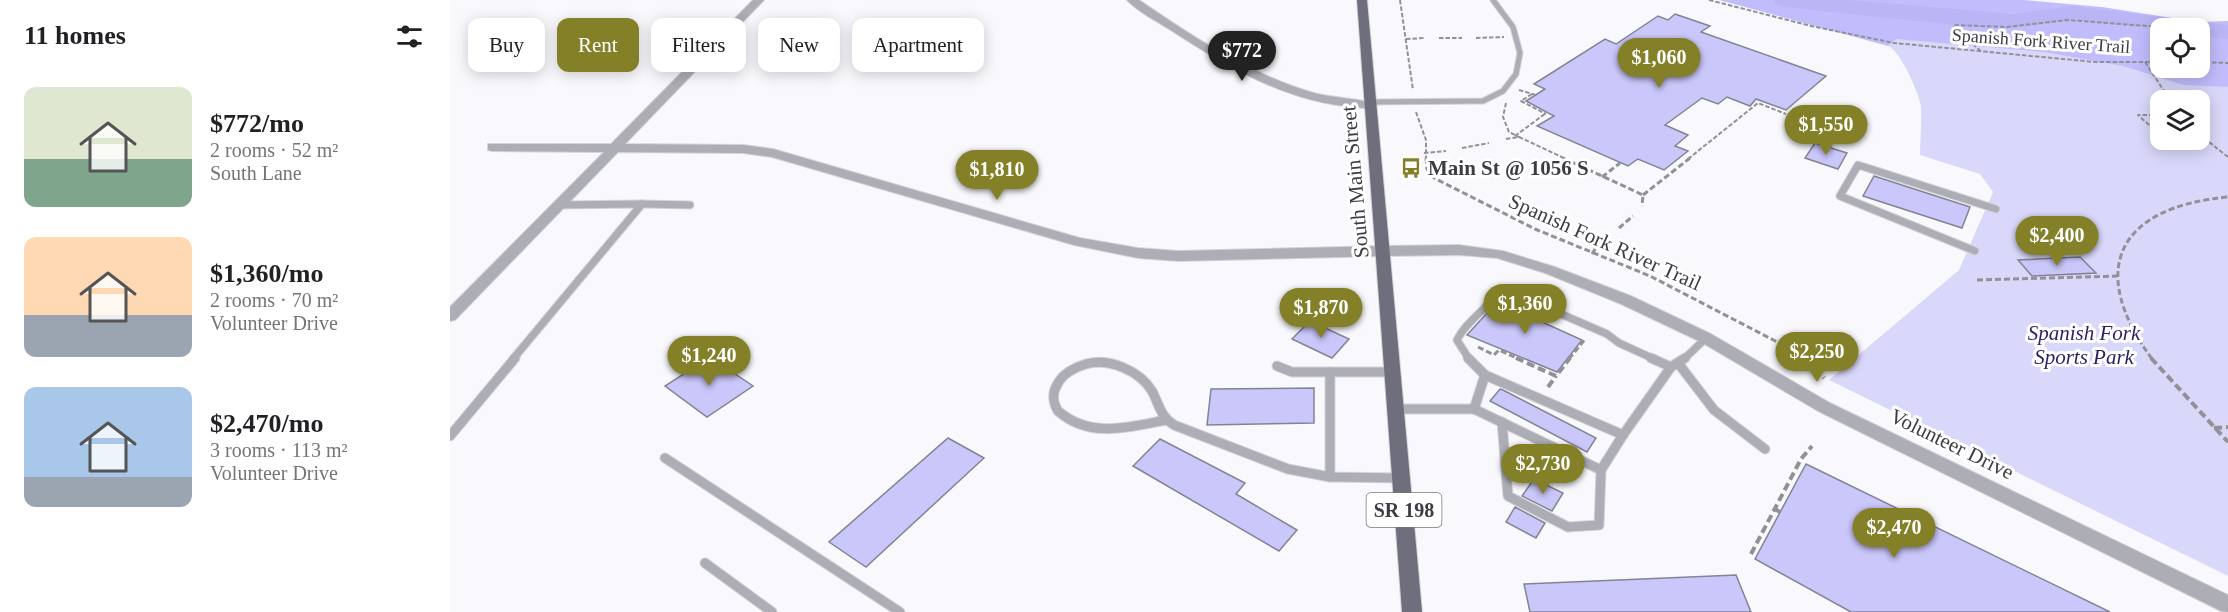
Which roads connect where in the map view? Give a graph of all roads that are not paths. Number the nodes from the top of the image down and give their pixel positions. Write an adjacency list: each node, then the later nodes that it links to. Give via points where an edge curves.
1 (759, 0): 7 (street)
2 (1132, 0): 5 (street, via 1235,63 1313,99 1349,106)
3 (1362, 0): 5 (main road, South Main Street / SR 198)
4 (1493, 0): 5 (lane, via 1515,32 1520,53 1507,91 1483,101)
5 (1371, 103): 12 (main road, South Main Street / SR 198)
6 (492, 147): 7 (street, Volunteer Drive)
7 (615, 148): 9 (street); 12 (street, Volunteer Drive, via 743,149 785,155 1080,242 1138,253 1189,256)
8 (642, 204): 9 (lane); 10 (lane); 26 (lane)
9 (559, 205): 14 (street)
10 (690, 205)
11 (1996, 209): 13 (lane, via 1858,165 1840,196)
12 (1384, 251): 15 (street, Volunteer Drive, via 1498,254 1615,296); 19 (main road, South Main Street / SR 198)
13 (1975, 251)
14 (453, 310)
15 (1706, 338): 16 (lane); 33 (street, Volunteer Drive, via 1824,407)
16 (1674, 365): 20 (lane, via 1515,294 1496,295 1457,340); 25 (lane); 27 (lane, via 1714,410)
17 (1277, 366): 18 (lane, via 1292,372)
18 (1330, 372): 19 (lane); 30 (lane)
19 (1393, 372): 21 (main road, South Main Street / SR 198)
20 (1485, 375): 22 (lane); 25 (lane)
21 (1396, 409): 22 (lane); 31 (main road, South Main Street / SR 198)
22 (1474, 409): 24 (lane)
23 (1166, 420): 23 (lane, via 1144,380 1113,363 1093,363 1056,380 1052,394 1055,408 1089,430); 30 (lane, via 1298,474)
24 (1502, 423): 29 (lane); 29 (lane, via 1508,496 1568,527 1599,525)
25 (1623, 435): 29 (lane)
26 (450, 436)
27 (1765, 449)
28 (665, 458): 35 (lane)
29 (1601, 470)
30 (1330, 477): 31 (lane)
31 (1402, 478): 36 (main road, South Main Street / SR 198)
32 (705, 563): 34 (lane)
33 (2228, 605)
34 (772, 612)
35 (900, 612)
36 (1412, 612)

